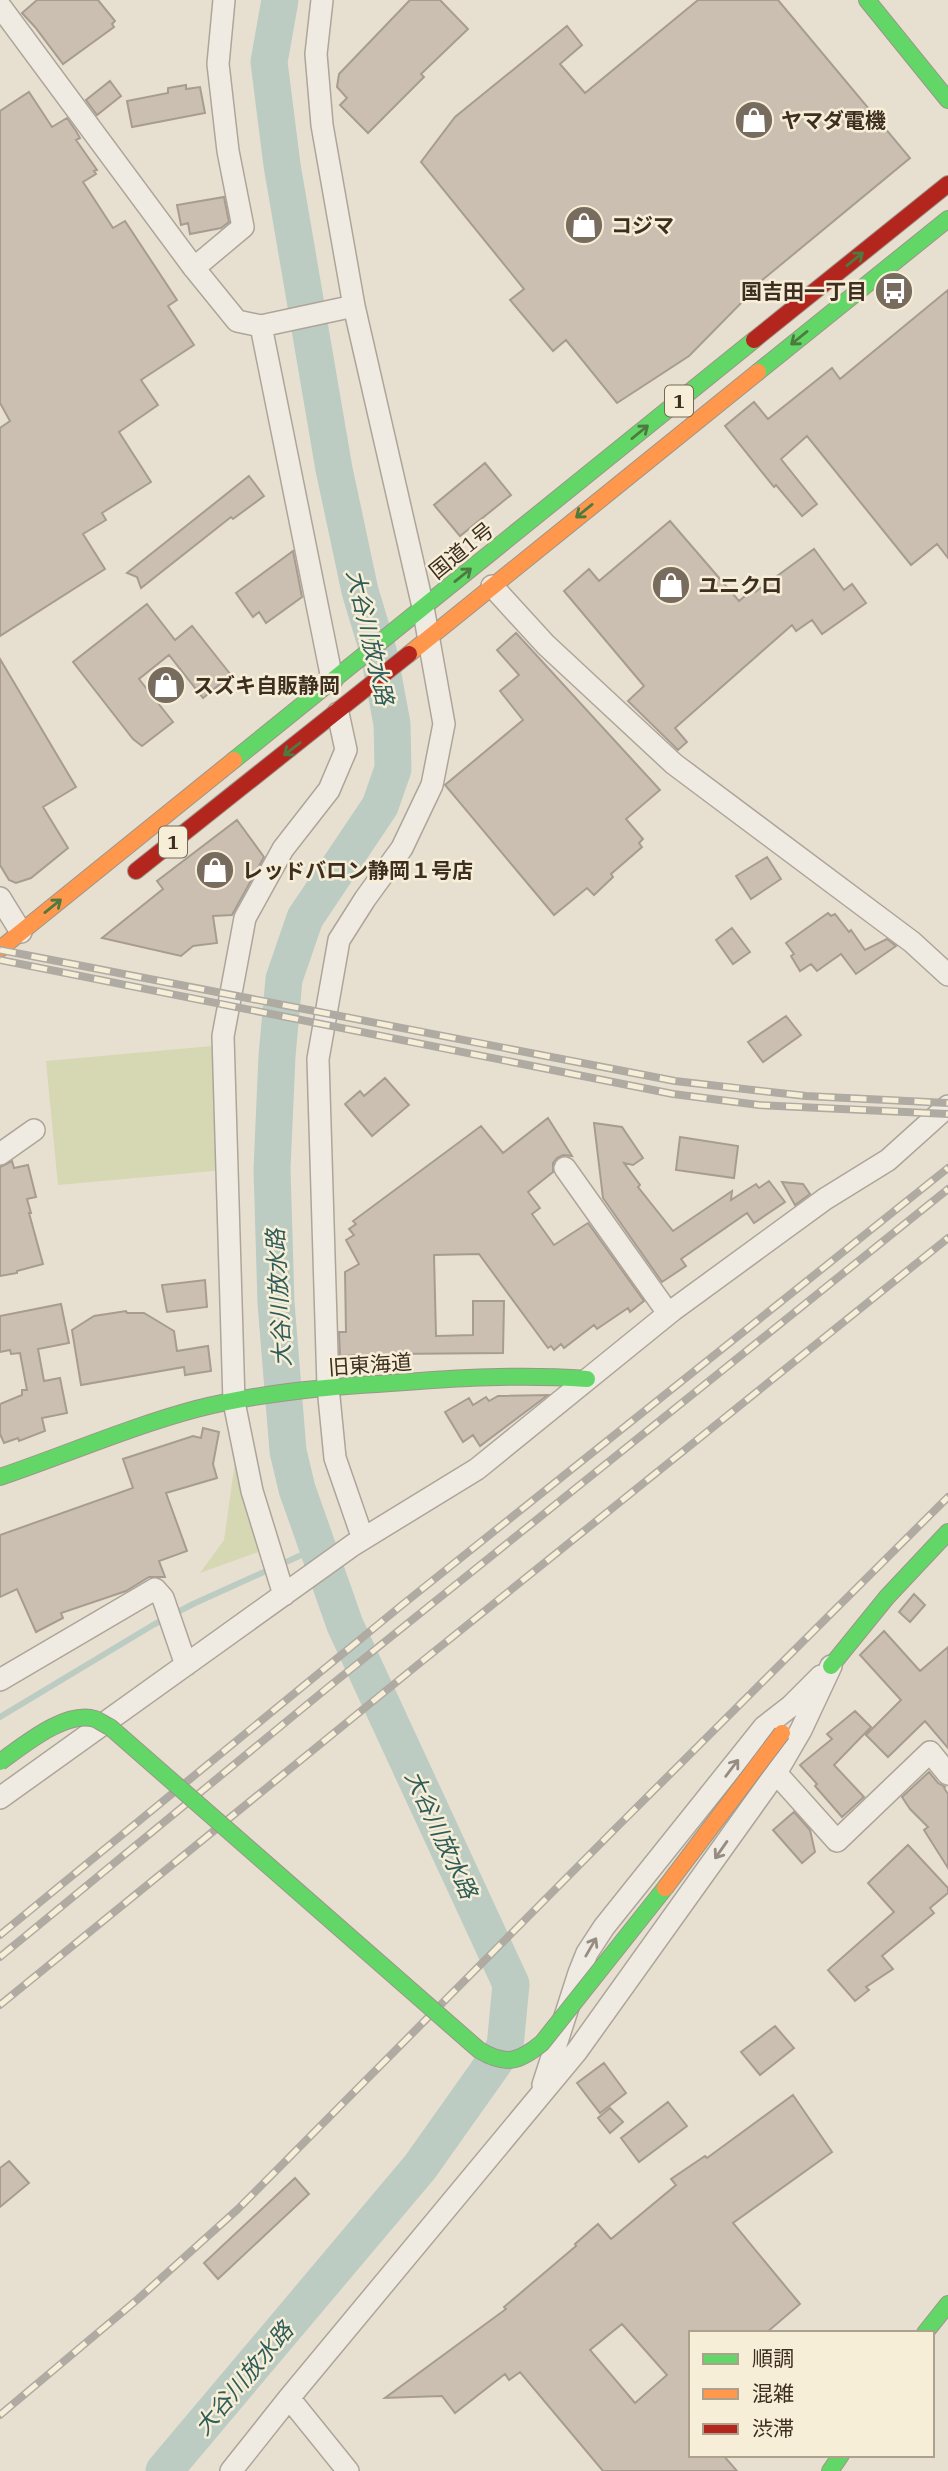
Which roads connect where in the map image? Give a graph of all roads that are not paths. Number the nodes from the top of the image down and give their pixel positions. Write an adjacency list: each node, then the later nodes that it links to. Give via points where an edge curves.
1 (7, 0): 5 (street)
2 (224, 0): 9 (street, via 218,64 243,227)
3 (322, 0): 10 (street, via 316,54 322,125)
4 (867, 0): 6 (main road)
5 (0, 6): 9 (street)
6 (948, 100)
7 (948, 184): 13 (main road, 国道1号 / 1, one-way to 7)
8 (948, 219): 12 (main road, 1, one-way to 12)
9 (194, 268): 11 (street, via 237,321)
10 (354, 306): 11 (street); 13 (street)
11 (267, 325): 15 (street)
12 (492, 586): 14 (main road, 1); 21 (street, via 546,645 674,764 912,942)
13 (417, 612): 14 (street); 15 (main road, 国道1号 / 1)
14 (423, 642): 16 (main road, 1); 28 (street, via 444,724 432,785 402,848 340,940 318,1059)
15 (337, 676): 19 (main road, 国道1号 / 1, one-way to 15)
16 (342, 709): 17 (main road, 1, one-way to 17); 29 (street, via 346,750 329,790 283,849 245,918 223,1036)
17 (119, 884)
18 (0, 898): 19 (street)
19 (21, 932): 20 (main road, 国道1号 / 1)
20 (0, 949)
21 (948, 975)
22 (948, 1106): 26 (street, via 888,1160 825,1199)
23 (34, 1130): 24 (street)
24 (0, 1154)
25 (565, 1168): 26 (street)
26 (668, 1313): 27 (street)
27 (587, 1379): 28 (main road, 旧東海道, via 506,1376); 32 (street, via 477,1469)
28 (328, 1387): 29 (main road, 旧東海道); 32 (street, via 335,1458)
29 (234, 1402): 30 (main road, 旧東海道, via 167,1418); 33 (street, via 252,1490)
30 (0, 1476)
31 (948, 1532): 35 (main road, via 902,1579)
32 (358, 1542): 33 (street)
33 (287, 1592): 34 (street)
34 (186, 1665): 36 (street, via 163,1598 155,1589); 41 (street)
35 (831, 1666): 37 (street); 39 (street); 42 (street, one-way to 35, via 604,1927 764,1727)
36 (0, 1681)
37 (782, 1732): 38 (main road, bridge, via 542,2043 511,2061 494,2060 478,2050 110,1727 96,1719 65,1721)
38 (0, 1762)
39 (776, 1773): 40 (street, via 837,1841 930,1752); 43 (street, one-way to 43)
40 (948, 1774)
41 (0, 1798)
42 (575, 1984): 43 (street, via 581,2012 594,2015); 44 (street)
43 (610, 2006): 44 (street)
44 (535, 2103): 47 (street)
45 (948, 2304): 46 (main road)
46 (927, 2331)
47 (289, 2398): 48 (street); 49 (street)
48 (231, 2471)
49 (348, 2471)

